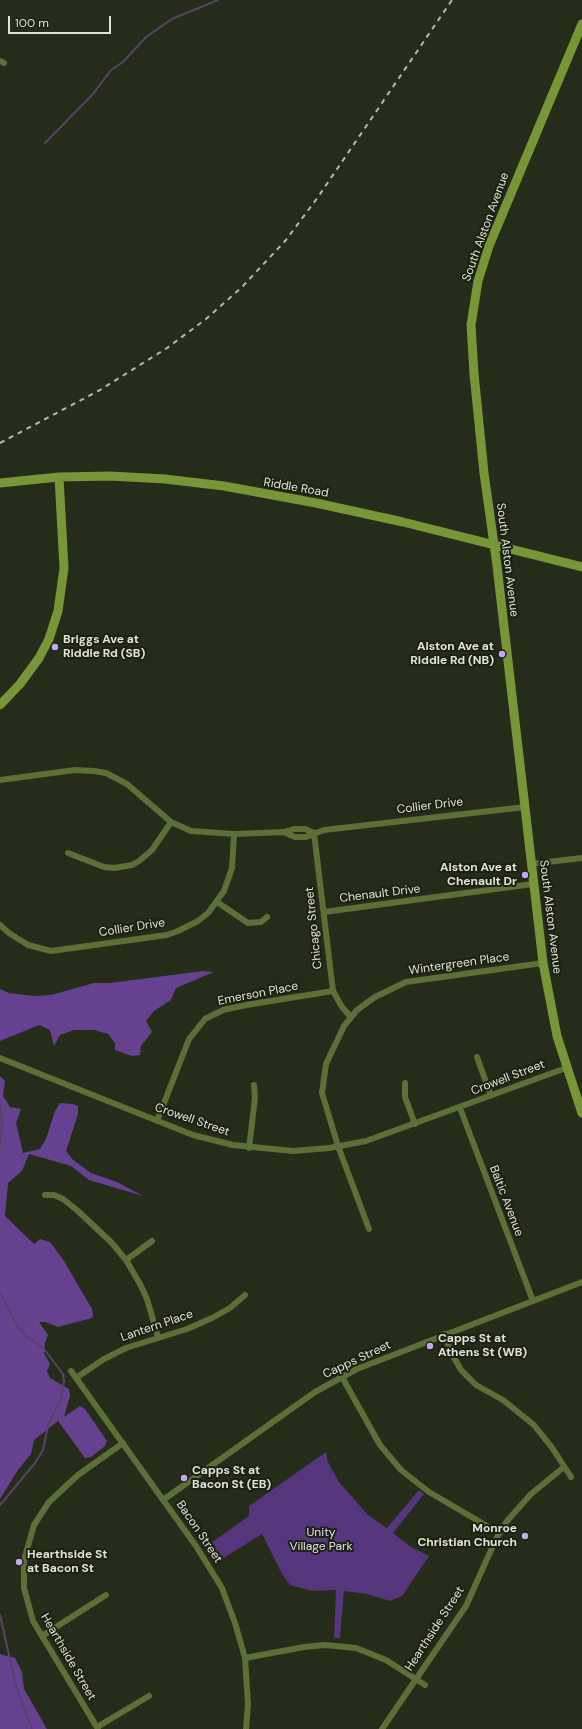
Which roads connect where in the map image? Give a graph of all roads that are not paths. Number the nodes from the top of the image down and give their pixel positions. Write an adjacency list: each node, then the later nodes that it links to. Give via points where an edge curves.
1 (582, 24): 4 (street, South Alston Avenue, via 499,220 474,296 471,325 474,374)
2 (59, 477): 3 (street, Riddle Road); 4 (street, Riddle Road, via 130,476 224,486 335,507); 6 (street, via 64,568 58,611 49,639 36,662)
3 (0, 483)
4 (493, 545): 5 (street, Riddle Road); 8 (street, South Alston Avenue)
5 (582, 567)
6 (0, 705)
7 (0, 780): 9 (street, Collier Drive, via 82,770 106,773 127,784)
8 (525, 807): 10 (street, Collier Drive); 14 (street, South Alston Avenue)
9 (171, 822): 11 (street, Collier Drive, via 197,832); 12 (street, via 152,850 132,865 104,867)
10 (314, 833): 11 (street, Collier Drive, via 306,829 294,829 284,832); 17 (street, Chicago Street)
11 (234, 834): 16 (street, Collier Drive, via 232,868)
12 (68, 853)
13 (582, 858): 14 (street)
14 (531, 864): 15 (street, South Alston Avenue)
15 (533, 884): 17 (street, Chenault Drive); 20 (street, South Alston Avenue)
16 (217, 902): 18 (street, via 248,923 261,922); 19 (street, Collier Drive, via 189,927 166,935 62,950 43,950 28,945)
17 (324, 912): 21 (street, Chicago Street)
18 (267, 917)
19 (0, 925)
20 (543, 963): 22 (street, Wintergreen Place, via 406,982 375,997); 25 (street, South Alston Avenue, via 552,1015)
21 (333, 991): 22 (street, Chicago Street); 31 (street, Emerson Place, via 223,1010 205,1019 189,1039)
22 (350, 1016): 33 (street, Wintergreen Place, via 326,1064 322,1086)
23 (477, 1057): 28 (street)
24 (0, 1058): 31 (street, Crowell Street)
25 (566, 1068): 28 (street, Crowell Street); 30 (street, South Alston Avenue)
26 (405, 1083): 32 (street, via 405,1097)
27 (254, 1085): 34 (street, via 255,1098)
28 (491, 1096): 29 (street, Crowell Street)
29 (460, 1108): 32 (street, Crowell Street); 41 (street, Baltic Avenue)
30 (582, 1113)
31 (157, 1121): 34 (street, Crowell Street, via 212,1141)
32 (415, 1124): 33 (street, Crowell Street, via 366,1141)
33 (338, 1146): 34 (street, Crowell Street, via 293,1151); 36 (street, Wintergreen Place)
34 (249, 1148)
35 (45, 1194): 38 (street, via 63,1199 78,1211 108,1238)
36 (368, 1229)
37 (152, 1241): 38 (street)
38 (126, 1260): 43 (street, via 147,1299)
39 (582, 1282): 41 (street, Capps Street)
40 (245, 1295): 43 (street, Lantern Place, via 230,1308 212,1318 188,1329)
41 (532, 1301): 42 (street, Capps Street)
42 (444, 1334): 45 (street, Capps Street); 48 (street, via 457,1365 466,1376 529,1420 554,1449)
43 (158, 1337): 46 (street, Lantern Place, via 104,1359)
44 (71, 1371): 46 (street, Bacon Street)
45 (342, 1377): 50 (street, Capps Street, via 315,1392); 51 (street, via 380,1445 401,1470 429,1492)
46 (76, 1378): 47 (street, Bacon Street)
47 (123, 1443): 50 (street, Bacon Street); 53 (street, Hearthside Street, via 58,1492 34,1525 24,1560 24,1588 30,1611)
48 (564, 1467): 49 (street); 51 (street, Hearthside Street, via 517,1508)
49 (571, 1477)
50 (163, 1500): 54 (street, Bacon Street, via 222,1588)
51 (500, 1533): 55 (street, Hearthside Street, via 466,1606)
52 (106, 1595): 53 (street)
53 (42, 1636): 58 (street, Hearthside Street)
54 (245, 1658): 55 (street, via 325,1645 356,1648 386,1660); 59 (street, Bacon Street, via 248,1704)
55 (416, 1679): 56 (street); 60 (street, Hearthside Street)
56 (425, 1685)
57 (149, 1696): 58 (street)
58 (97, 1728)
59 (246, 1729)
60 (382, 1729)

